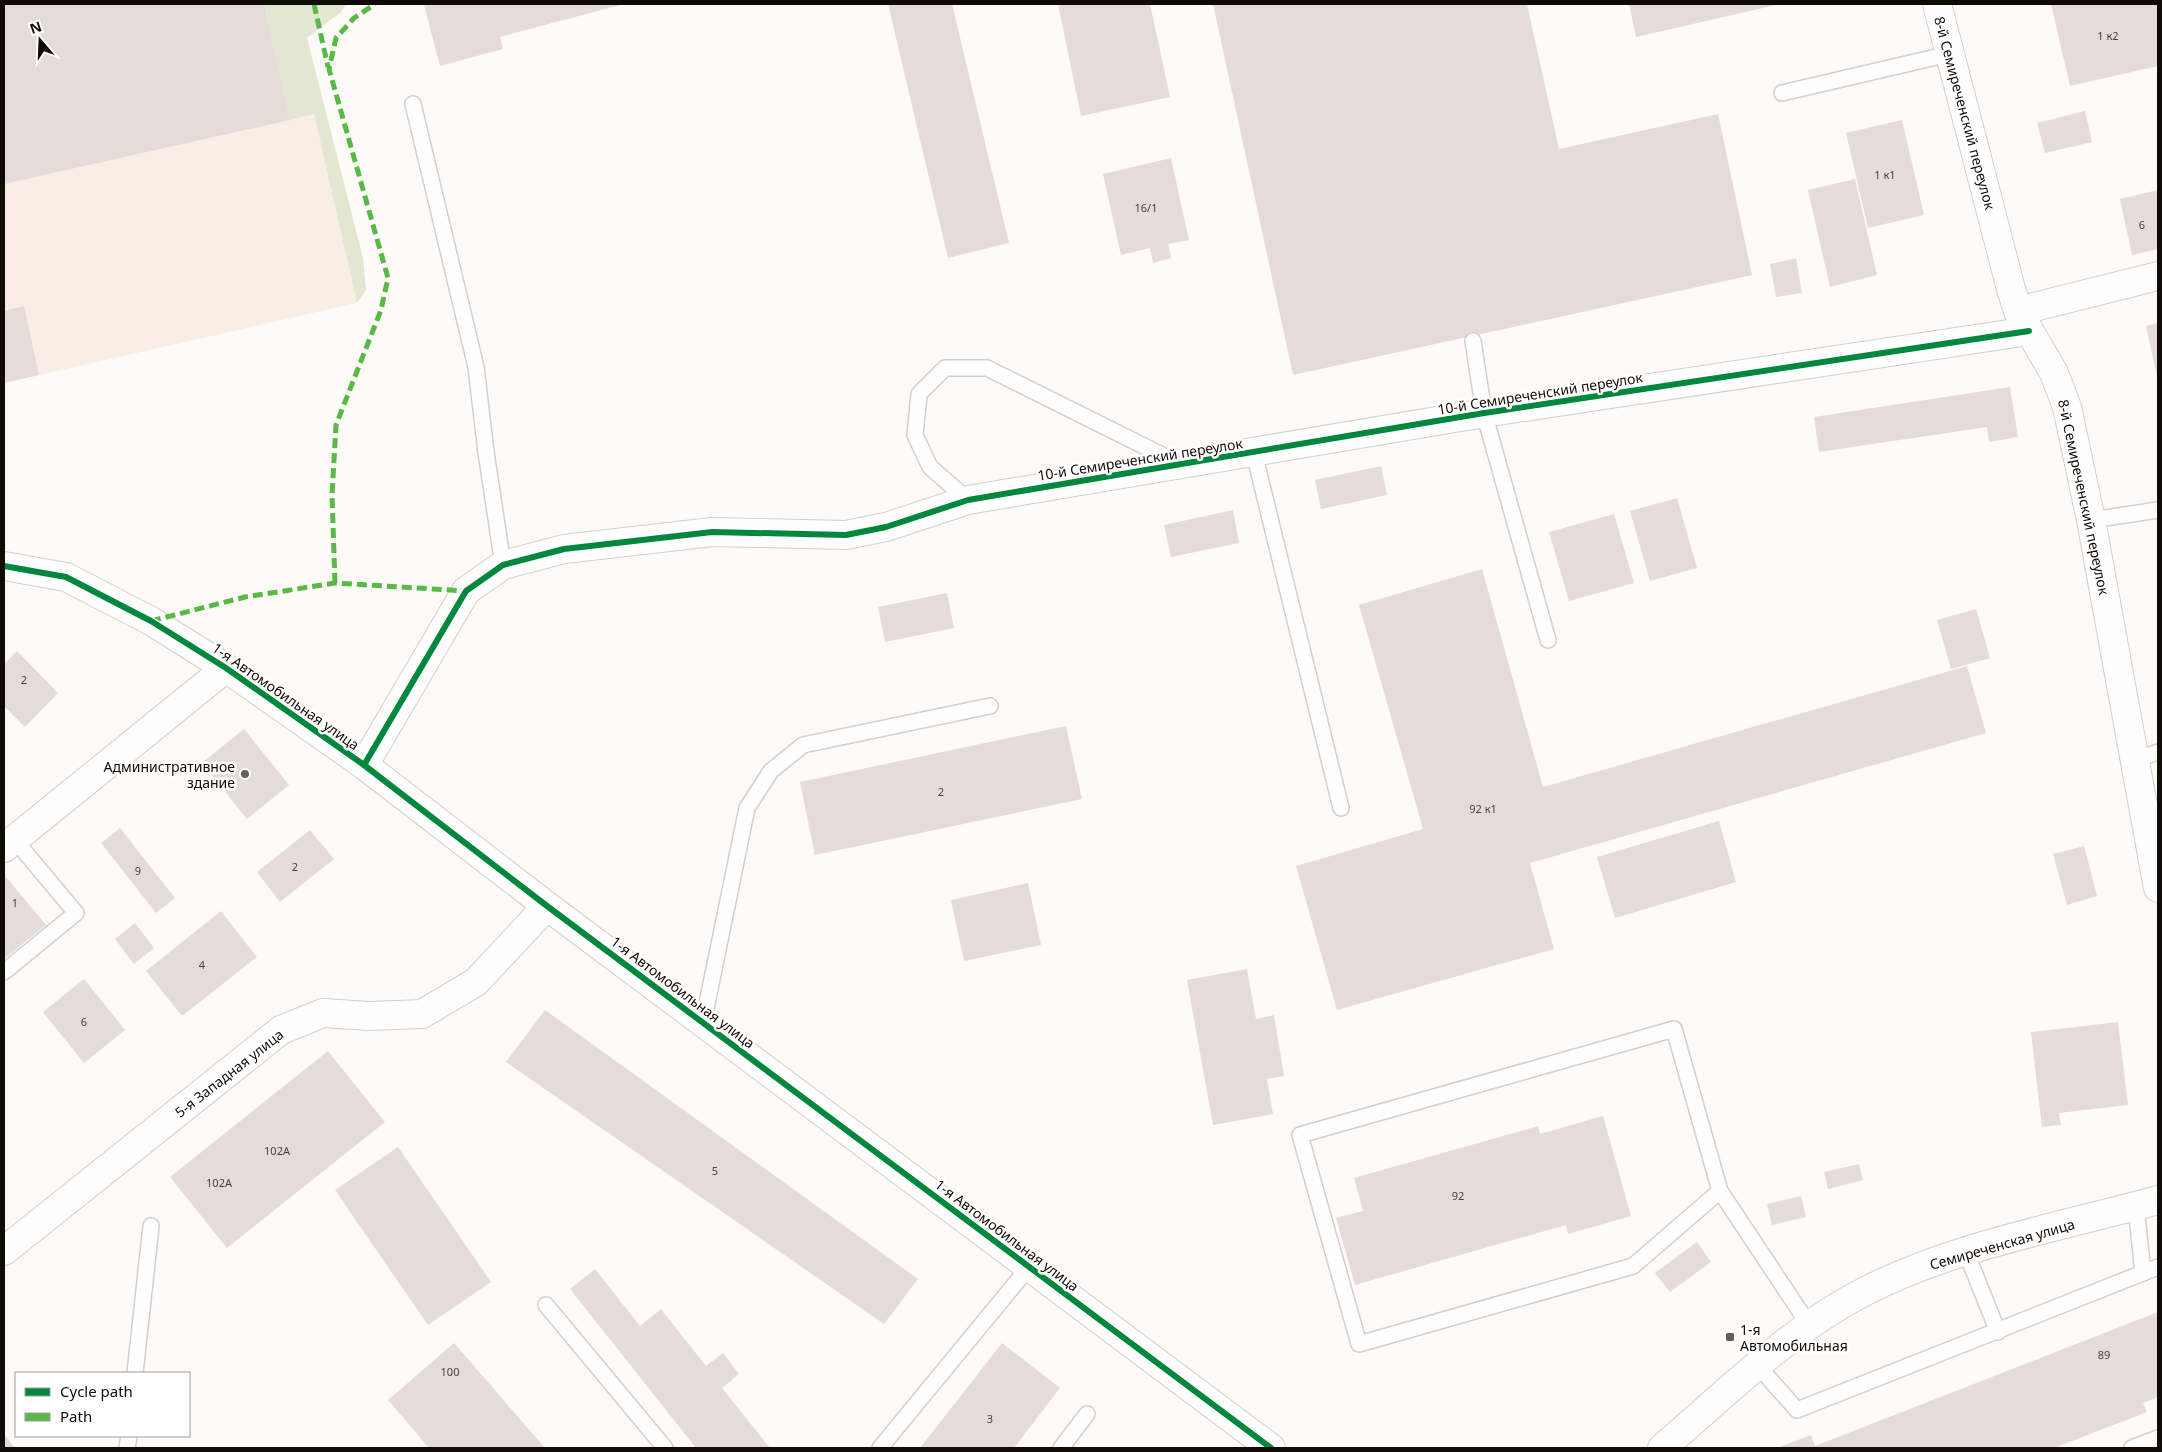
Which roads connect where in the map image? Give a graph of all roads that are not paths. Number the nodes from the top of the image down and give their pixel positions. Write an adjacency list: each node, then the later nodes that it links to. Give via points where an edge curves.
1 (1937, 4): 2 (street, 8-й Семиреченский переулок)
2 (1949, 54): 3 (lane); 6 (street, 8-й Семиреченский переулок)
3 (1782, 93)
4 (413, 104): 14 (lane, via 476,368)
5 (2158, 276): 6 (street, 10-й Семиреченский переулок)
6 (2024, 321): 8 (street, 10-й Семиреченский переулок); 13 (street, 8-й Семиреченский переулок, via 2054,373 2067,406)
7 (1473, 341): 8 (lane)
8 (1484, 413): 9 (street, 10-й Семиреченский переулок); 16 (lane)
9 (1254, 453): 10 (street, 10-й Семиреченский переулок); 21 (lane)
10 (1181, 464): 11 (street, 10-й Семиреченский переулок); 11 (lane, via 987,368 945,368 919,394 915,435 930,466)
11 (968, 500): 14 (street, 10-й Семиреченский переулок, via 846,535 712,532 564,549)
12 (2158, 510): 13 (lane)
13 (2091, 520): 19 (street, 8-й Семиреченский переулок)
14 (503, 564): 20 (street, 10-й Семиреченский переулок, via 466,591)
15 (4, 566): 17 (street, 1-я Автомобильная улица, via 66,577 151,621)
16 (1548, 640)
17 (226, 668): 20 (street, 1-я Автомобильная улица); 22 (street)
18 (990, 706): 26 (lane, via 803,745 771,771 747,808)
19 (2146, 756): 23 (street, 8-й Семиреченский переулок)
20 (364, 765): 24 (street, 1-я Автомобильная улица)
21 (1341, 808)
22 (9, 844): 25 (lane, via 76,913)
23 (2158, 888)
24 (547, 906): 26 (street, 1-я Автомобильная улица); 30 (street, 5-я Западная улица, via 476,982 422,1014 369,1016 323,1013 280,1030)
25 (4, 972)
26 (703, 1023): 32 (street, 1-я Автомобильная улица)
27 (1720, 1191): 27 (lane, via 1633,1266 1359,1344 1300,1135 1674,1029); 36 (lane)
28 (2147, 1203): 31 (street, Семиреченская улица); 34 (lane)
29 (151, 1226): 39 (lane)
30 (4, 1251)
31 (1966, 1252): 36 (street, Семиреченская улица, via 1900,1276 1850,1300); 37 (lane)
32 (1029, 1267): 44 (lane); 46 (street, 1-я Автомобильная улица)
33 (2158, 1267): 34 (lane)
34 (2142, 1273): 37 (lane)
35 (546, 1305): 43 (lane)
36 (1809, 1325): 38 (street, Семиреченская улица)
37 (1998, 1332): 38 (lane, via 1797,1410)
38 (1758, 1366): 47 (street, Семиреченская улица)
39 (135, 1372)
40 (1088, 1414): 45 (lane)
41 (2158, 1438): 42 (lane)
42 (2137, 1447)
43 (665, 1448)
44 (880, 1448)
45 (1061, 1448)
46 (1272, 1448)
47 (1662, 1448)

